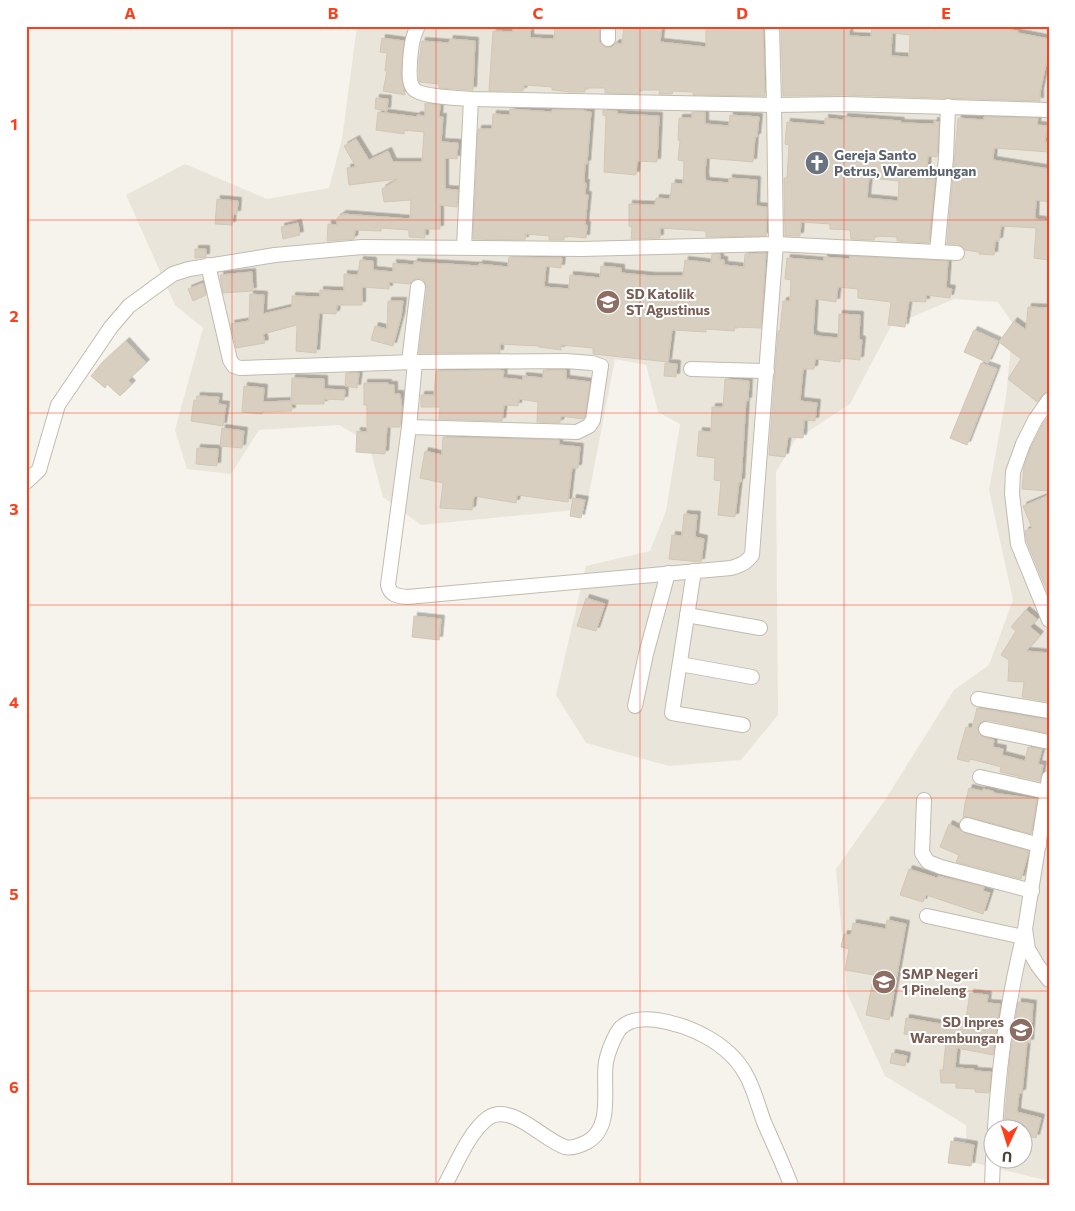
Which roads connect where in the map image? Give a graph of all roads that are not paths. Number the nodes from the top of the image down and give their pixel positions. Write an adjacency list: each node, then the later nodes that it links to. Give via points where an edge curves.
1 (418, 26): 3 (street, via 410,64 413,89 418,93)
2 (772, 26): 4 (street)
3 (471, 99): 4 (street); 8 (street)
4 (774, 105): 5 (street); 7 (street)
5 (948, 106): 6 (street); 9 (street)
6 (1047, 107)
7 (776, 244): 8 (street, via 660,248); 9 (street); 15 (street)
8 (464, 247): 11 (street, via 362,246)
9 (937, 252): 10 (street)
10 (957, 253)
11 (208, 265): 13 (street, via 234,366); 18 (street, via 173,274 129,306 111,327 58,404 39,470)
12 (418, 287): 13 (street)
13 (412, 362): 17 (street); 17 (street, via 565,361 598,364 601,368 593,420 577,432)
14 (691, 369): 15 (street)
15 (767, 371): 19 (street, via 752,555 737,566)
16 (1049, 400): 22 (street, via 1023,444 1013,472 1012,494 1018,544)
17 (409, 427): 20 (street, via 388,585 395,596)
18 (26, 482)
19 (694, 571): 20 (street); 21 (street)
20 (668, 573): 27 (street)
21 (687, 615): 23 (street); 24 (street)
22 (1049, 620)
23 (760, 628)
24 (680, 664): 25 (street); 29 (street, via 672,713)
25 (752, 677)
26 (978, 699): 28 (street)
27 (635, 706)
28 (1049, 711)
29 (743, 725)
30 (986, 729): 31 (street)
31 (1049, 742)
32 (980, 777): 33 (street)
33 (1048, 785): 36 (street)
34 (924, 800): 37 (street, via 924,859 941,867)
35 (967, 825): 36 (street)
36 (1038, 845): 37 (street)
37 (1032, 892): 39 (street)
38 (927, 916): 39 (street)
39 (1024, 933): 40 (street, via 1028,949); 41 (street, via 1008,1003)
40 (1049, 980)
41 (996, 1118)
42 (993, 1168): 45 (street)
43 (445, 1185): 44 (street, via 472,1136 488,1118 495,1115 510,1115 566,1147 590,1141 598,1133 605,1112 606,1061 611,1046 624,1025 646,1018 688,1028 721,1046 739,1064)
44 (792, 1185)
45 (992, 1185)

